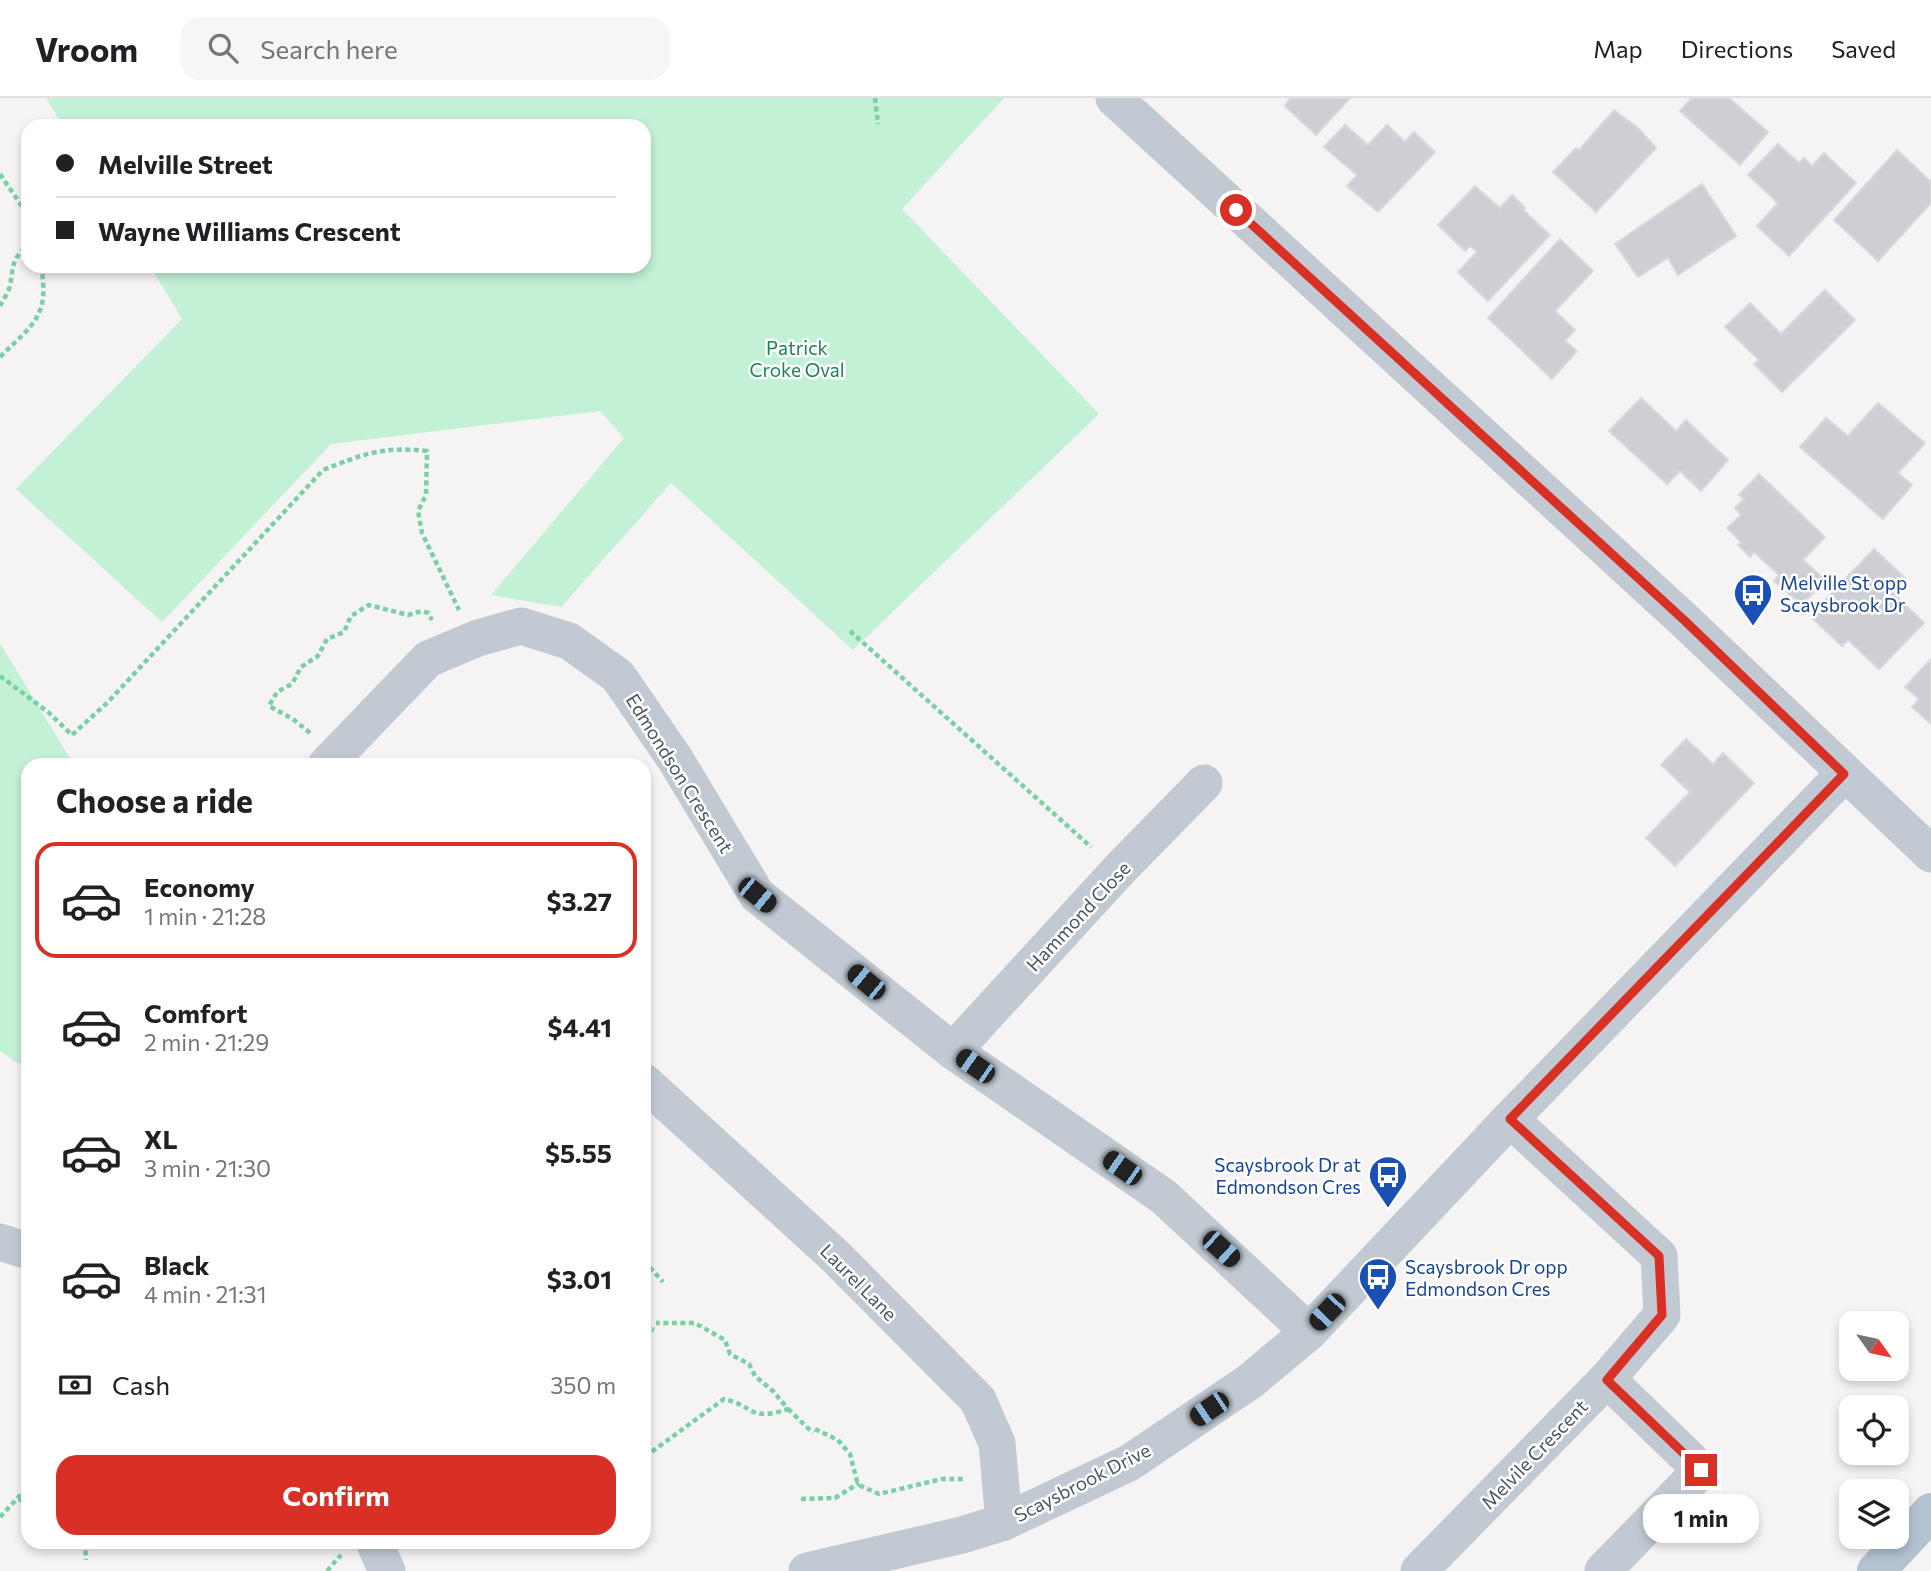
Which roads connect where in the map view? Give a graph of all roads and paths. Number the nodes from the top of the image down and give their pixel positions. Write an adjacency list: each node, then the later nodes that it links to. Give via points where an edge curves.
1 (875, 98): 3 (path)
2 (1114, 98): 15 (street, via 1684,620)
3 (878, 124)
4 (0, 174): 5 (path)
5 (21, 205)
6 (21, 251): 8 (path)
7 (41, 273): 9 (path, via 43,306 35,323)
8 (0, 306)
9 (0, 357)
10 (460, 611): 13 (path, via 422,533 418,511 426,495 428,451 402,448 365,453 323,470 72,735)
11 (433, 622): 14 (path, via 422,611 408,615 369,605 352,616 344,632 327,639 292,684 277,692 269,706 293,719)
12 (850, 631): 18 (path)
13 (0, 676)
14 (319, 749): 19 (street, Edmondson Crescent, via 428,659 520,626 569,641 618,676 675,759 757,895)
15 (1844, 774): 17 (street); 21 (street, Scaysbrook Drive)
16 (1204, 783): 18 (street, Hammond Close)
17 (1931, 854)
18 (1118, 872): 19 (street, Hammond Close)
19 (953, 1051): 29 (street, Edmondson Crescent, via 1164,1197)
20 (651, 1088): 33 (street, Laurel Lane, via 835,1256 978,1400 996,1443)
21 (1510, 1119): 29 (street, Scaysbrook Drive); 30 (street, Melvile Crescent, via 1659,1256 1662,1315)
22 (0, 1242): 23 (street)
23 (21, 1249)
24 (651, 1269): 25 (path)
25 (663, 1282)
26 (656, 1323): 31 (path, via 695,1323 725,1340 730,1354 749,1364)
27 (651, 1329): 28 (path)
28 (654, 1330)
29 (1309, 1332): 40 (street, Scaysbrook Drive, via 1249,1382 1129,1462)
30 (1607, 1380): 46 (street, Melvile Crescent); 47 (street, via 1701,1470)
31 (788, 1409): 32 (path, via 758,1414 724,1399); 34 (path, via 814,1431 838,1440 850,1454)
32 (651, 1452)
33 (999, 1466): 34 (path, via 968,1478 942,1479 889,1494); 40 (street, Laurel Lane)
34 (859, 1483): 37 (path, via 835,1498)
35 (21, 1496): 36 (path)
36 (19, 1499): 39 (path)
37 (801, 1499)
38 (1931, 1511): 48 (main road)
39 (0, 1517)
40 (1004, 1522): 45 (street, Scaysbrook Drive)
41 (85, 1549): 43 (path)
42 (376, 1549): 44 (street)
43 (86, 1560)
44 (387, 1571)
45 (807, 1571)
46 (1419, 1571)
47 (1603, 1571)
48 (1876, 1571)

